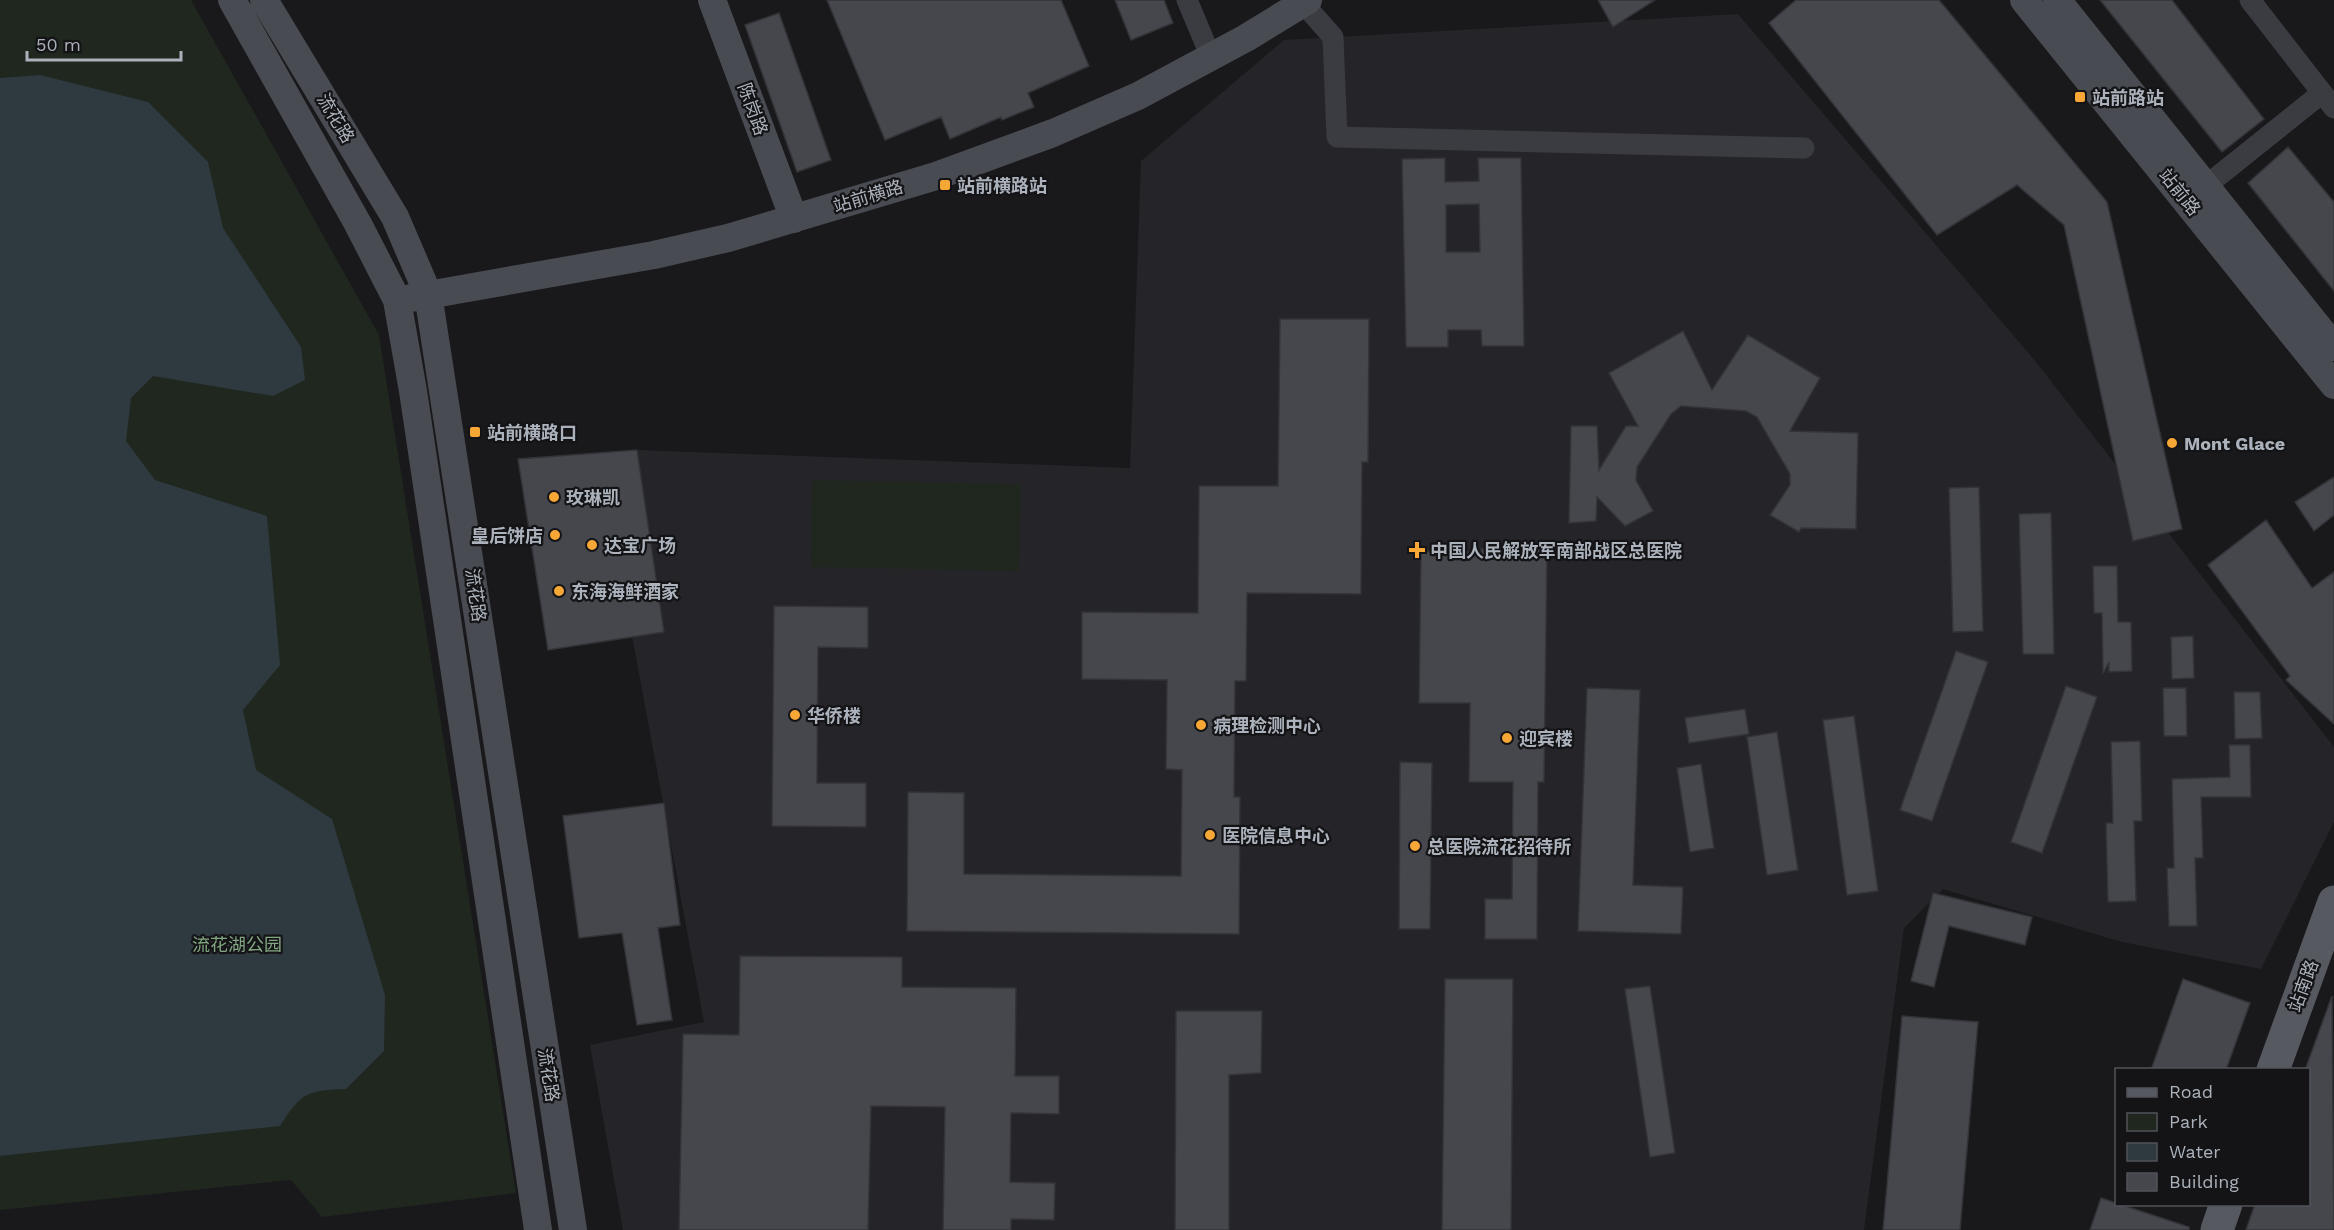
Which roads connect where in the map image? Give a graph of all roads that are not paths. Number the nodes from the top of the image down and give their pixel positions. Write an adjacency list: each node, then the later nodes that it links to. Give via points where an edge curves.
1 (232, 0): 15 (street, 流花路)
2 (264, 0): 14 (street, 流花路, via 394,218)
3 (712, 0): 13 (street, 陈岗路)
4 (1187, 0): 9 (street)
5 (2024, 0): 17 (street, 站前路)
6 (2250, 0): 10 (street)
7 (2059, 1): 12 (street, 站前路)
8 (1305, 2): 9 (street, 站前横路); 11 (street, via 1333,37 1337,137)
9 (1211, 57): 13 (street, 站前横路, via 1138,96 1053,134 936,176)
10 (2328, 100): 12 (street)
11 (1804, 148)
12 (2206, 185): 16 (street, 站前路)
13 (794, 219): 14 (street, 站前横路, via 654,255)
14 (428, 294): 15 (street, 站前横路); 22 (street, 流花路)
15 (397, 300): 21 (street, 流花路)
16 (2334, 347)
17 (2334, 385)
18 (2334, 902): 19 (main road, 站南路)
19 (2274, 1068)
20 (2225, 1206): 23 (main road)
21 (538, 1230)
22 (573, 1230)
23 (2217, 1230)

